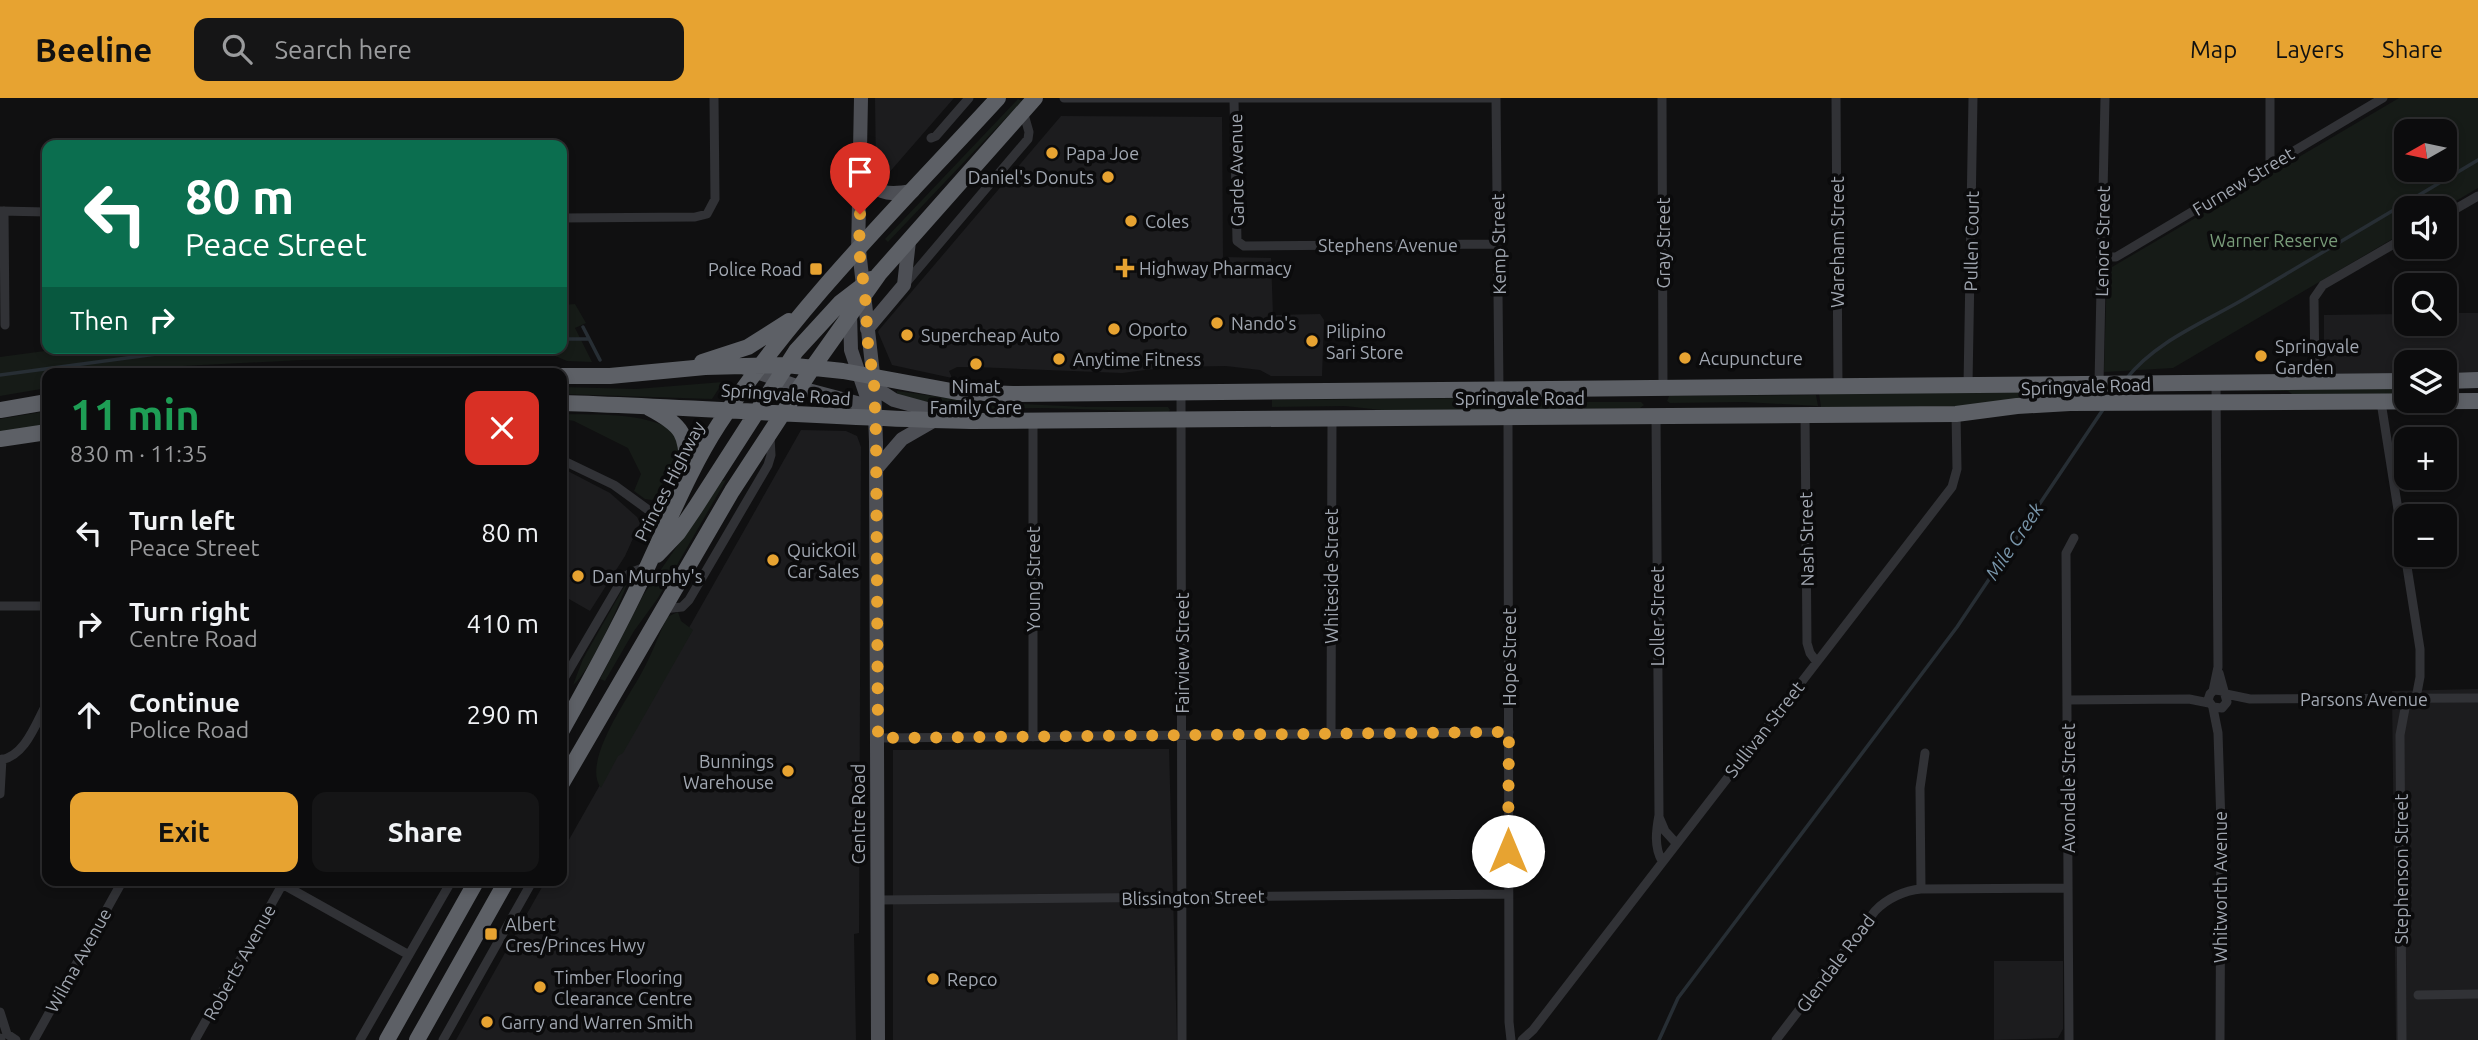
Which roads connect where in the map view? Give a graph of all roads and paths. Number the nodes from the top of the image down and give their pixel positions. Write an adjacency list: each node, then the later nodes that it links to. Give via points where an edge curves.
1 (714, 98): 25 (street, via 715,199 711,211 695,218)
2 (861, 98): 19 (main road)
3 (969, 98): 17 (street)
4 (998, 98): 20 (highway, Princes Highway)
5 (1035, 98): 16 (highway)
6 (1064, 98): 7 (street)
7 (1110, 98): 15 (street)
8 (1496, 98): 15 (street); 28 (street, Kemp Street)
9 (1662, 98): 54 (street, Gray Street)
10 (1836, 98): 52 (street, Wareham Street)
11 (1973, 98): 50 (street, Pullen Court)
12 (2105, 98): 31 (street, Lenore Street)
13 (2270, 98): 18 (street)
14 (2383, 98): 18 (street, Furnew Street)
15 (1234, 100): 27 (street, Garde Avenue)
16 (1023, 111): 26 (highway); 32 (street, via 1028,139)
17 (931, 138)
18 (2270, 163): 31 (street, Furnew Street, via 2116,257)
19 (860, 170): 20 (main road, via 880,192); 30 (main road)
20 (913, 191): 30 (highway, Princes Highway)
21 (2478, 196): 22 (street)
22 (2457, 208)
23 (2, 211): 24 (street); 36 (street)
24 (42, 212)
25 (567, 218)
26 (909, 240): 32 (main road); 33 (highway)
27 (1237, 241): 28 (street, Stephens Avenue, via 1244,246)
28 (1498, 244): 55 (street, Kemp Street)
29 (2394, 244): 46 (street, via 2316,293)
30 (859, 250): 33 (main road); 34 (highway, Princes Highway)
31 (2101, 257): 51 (street, Lenore Street)
32 (903, 287): 37 (main road)
33 (861, 289): 35 (highway); 37 (main road, Centre Road); 38 (highway, Princes Highway)
34 (802, 313): 40 (highway, Princes Highway); 41 (highway, via 748,346)
35 (850, 316): 39 (highway); 44 (main road, Centre Road, via 850,342)
36 (5, 325)
37 (867, 329): 44 (main road, Centre Road)
38 (786, 365): 39 (highway, Springvale Road); 40 (highway, Springvale Road); 43 (highway, Princes Highway)
39 (813, 367): 44 (highway, Springvale Road); 53 (highway)
40 (754, 368): 41 (highway, Springvale Road); 43 (main road); 64 (highway, Princes Highway)
41 (676, 370): 42 (highway, Springvale Road)
42 (567, 376)
43 (776, 379): 53 (main road); 65 (highway, Princes Highway)
44 (868, 380): 56 (highway, Springvale Road, via 974,393); 71 (main road, Centre Road); 71 (main road, Centre Road); 76 (main road, via 894,400)
45 (2478, 380): 48 (highway)
46 (2315, 381): 47 (highway, Springvale Road); 49 (highway, Springvale Road)
47 (2394, 381)
48 (2457, 381)
49 (2216, 382): 51 (highway, Springvale Road); 61 (street, Whitworth Avenue)
50 (1968, 384): 51 (highway, Springvale Road); 52 (highway, Springvale Road)
51 (2101, 384)
52 (1838, 386): 54 (highway, Springvale Road)
53 (800, 387): 66 (highway); 71 (main road, via 857,403)
54 (1663, 387): 55 (highway, Springvale Road); 69 (highway)
55 (1499, 390): 56 (highway, Springvale Road)
56 (1181, 392): 75 (street, Fairview Street)
57 (2478, 401): 58 (highway, Springvale Road)
58 (2381, 402): 61 (highway, Springvale Road); 89 (street, Stephenson Street, via 2420,649 2420,677)
59 (42, 403): 63 (highway)
60 (567, 403): 62 (highway, Springvale Road)
61 (2216, 404): 67 (highway, Springvale Road, via 2089,403); 91 (street, Whitworth Avenue)
62 (645, 406): 64 (highway, Springvale Road); 81 (highway, via 670,418 682,432)
63 (0, 410)
64 (730, 410): 65 (highway, Springvale Road); 81 (highway, Princes Highway)
65 (756, 412): 66 (highway, Springvale Road); 84 (highway, Princes Highway, via 686,522)
66 (782, 413): 71 (highway, Springvale Road); 102 (highway)
67 (1956, 414): 68 (highway, Springvale Road); 87 (street, Sullivan Street, via 1957,469 1952,488)
68 (1805, 415): 69 (highway, Springvale Road); 87 (street, Nash Street, via 1807,643)
69 (1656, 416): 70 (highway, Springvale Road); 104 (street, Loller Street)
70 (1508, 417): 72 (highway, Springvale Road); 95 (street, Hope Street)
71 (876, 419): 73 (highway, Springvale Road); 80 (main road, Centre Road)
72 (1332, 419): 75 (highway, Springvale Road); 96 (street, Whiteside Street)
73 (935, 420): 76 (highway, Springvale Road); 80 (main road, via 902,439)
74 (1033, 420): 75 (highway, Springvale Road); 76 (highway, Springvale Road); 98 (street, Young Street)
75 (1182, 420): 97 (street, Fairview Street)
76 (971, 421)
77 (42, 433): 78 (highway)
78 (0, 439)
79 (567, 462): 82 (street)
80 (877, 468): 99 (main road, Centre Road)
81 (688, 478): 82 (highway, Princes Highway)
82 (668, 519): 84 (highway, Princes Highway)
83 (2074, 538): 92 (street, Avondale Street, via 2066,553)
84 (649, 565): 88 (street, Princes Highway, via 623,578); 94 (highway, Princes Highway)
85 (0, 606): 86 (street)
86 (42, 606)
87 (1816, 661): 105 (street, Sullivan Street)
88 (567, 673)
89 (2412, 698): 90 (street, Parsons Avenue); 91 (street, Parsons Avenue); 143 (street, Stephenson Street, via 2400,735)
90 (2478, 698)
91 (2218, 699): 92 (street, Parsons Avenue); 142 (street, Whitworth Avenue)
92 (2067, 700): 114 (street, Avondale Street)
93 (42, 712): 101 (street, via 19,752)
94 (567, 721)
95 (1509, 732): 96 (street); 116 (street, Hope Street)
96 (1331, 734): 97 (street)
97 (1182, 736): 98 (street); 117 (street, Fairview Street)
98 (1033, 737): 99 (street)
99 (878, 738): 118 (main road, Centre Road)
100 (1925, 753): 115 (street, via 1920,788)
101 (1, 760): 103 (street)
102 (567, 771)
103 (0, 794)
104 (1659, 815): 105 (street); 106 (street, Loller Street, via 1657,846)
105 (1676, 843): 106 (street, Sullivan Street)
106 (1662, 861): 126 (street, Sullivan Street)
107 (120, 886): 128 (street, Wilma Avenue)
108 (277, 886): 129 (street, Roberts Avenue)
109 (286, 886): 119 (street)
110 (449, 886): 119 (street)
111 (474, 886): 131 (highway)
112 (504, 886): 120 (highway)
113 (530, 886): 123 (street)
114 (2068, 888): 115 (street, Glendale Road); 141 (street, Avondale Street)
115 (1921, 889): 140 (street, Glendale Road, via 1904,892 1878,907)
116 (1508, 894): 117 (street, Blissington Street); 125 (street, Hope Street)
117 (1182, 897): 118 (street, Blissington Street); 135 (street, Fairview Street)
118 (878, 900): 134 (main road, Centre Road)
119 (409, 955): 130 (street)
120 (445, 989): 123 (street); 132 (highway)
121 (2478, 994): 122 (street)
122 (2418, 995)
123 (464, 1001): 133 (street)
124 (0, 1012): 127 (street, via 7,1034)
125 (1509, 1022): 136 (street, Hope Street); 137 (street, Hope Street)
126 (1533, 1030): 138 (street, Sullivan Street); 139 (street, Sullivan Street)
127 (16, 1040)
128 (34, 1040)
129 (195, 1040)
130 (360, 1040)
131 (387, 1040)
132 (417, 1040)
133 (443, 1040)
134 (878, 1040)
135 (1182, 1040)
136 (1506, 1040)
137 (1511, 1040)
138 (1522, 1040)
139 (1529, 1040)
140 (1776, 1040)
141 (2069, 1040)
142 (2220, 1040)
143 (2402, 1040)

